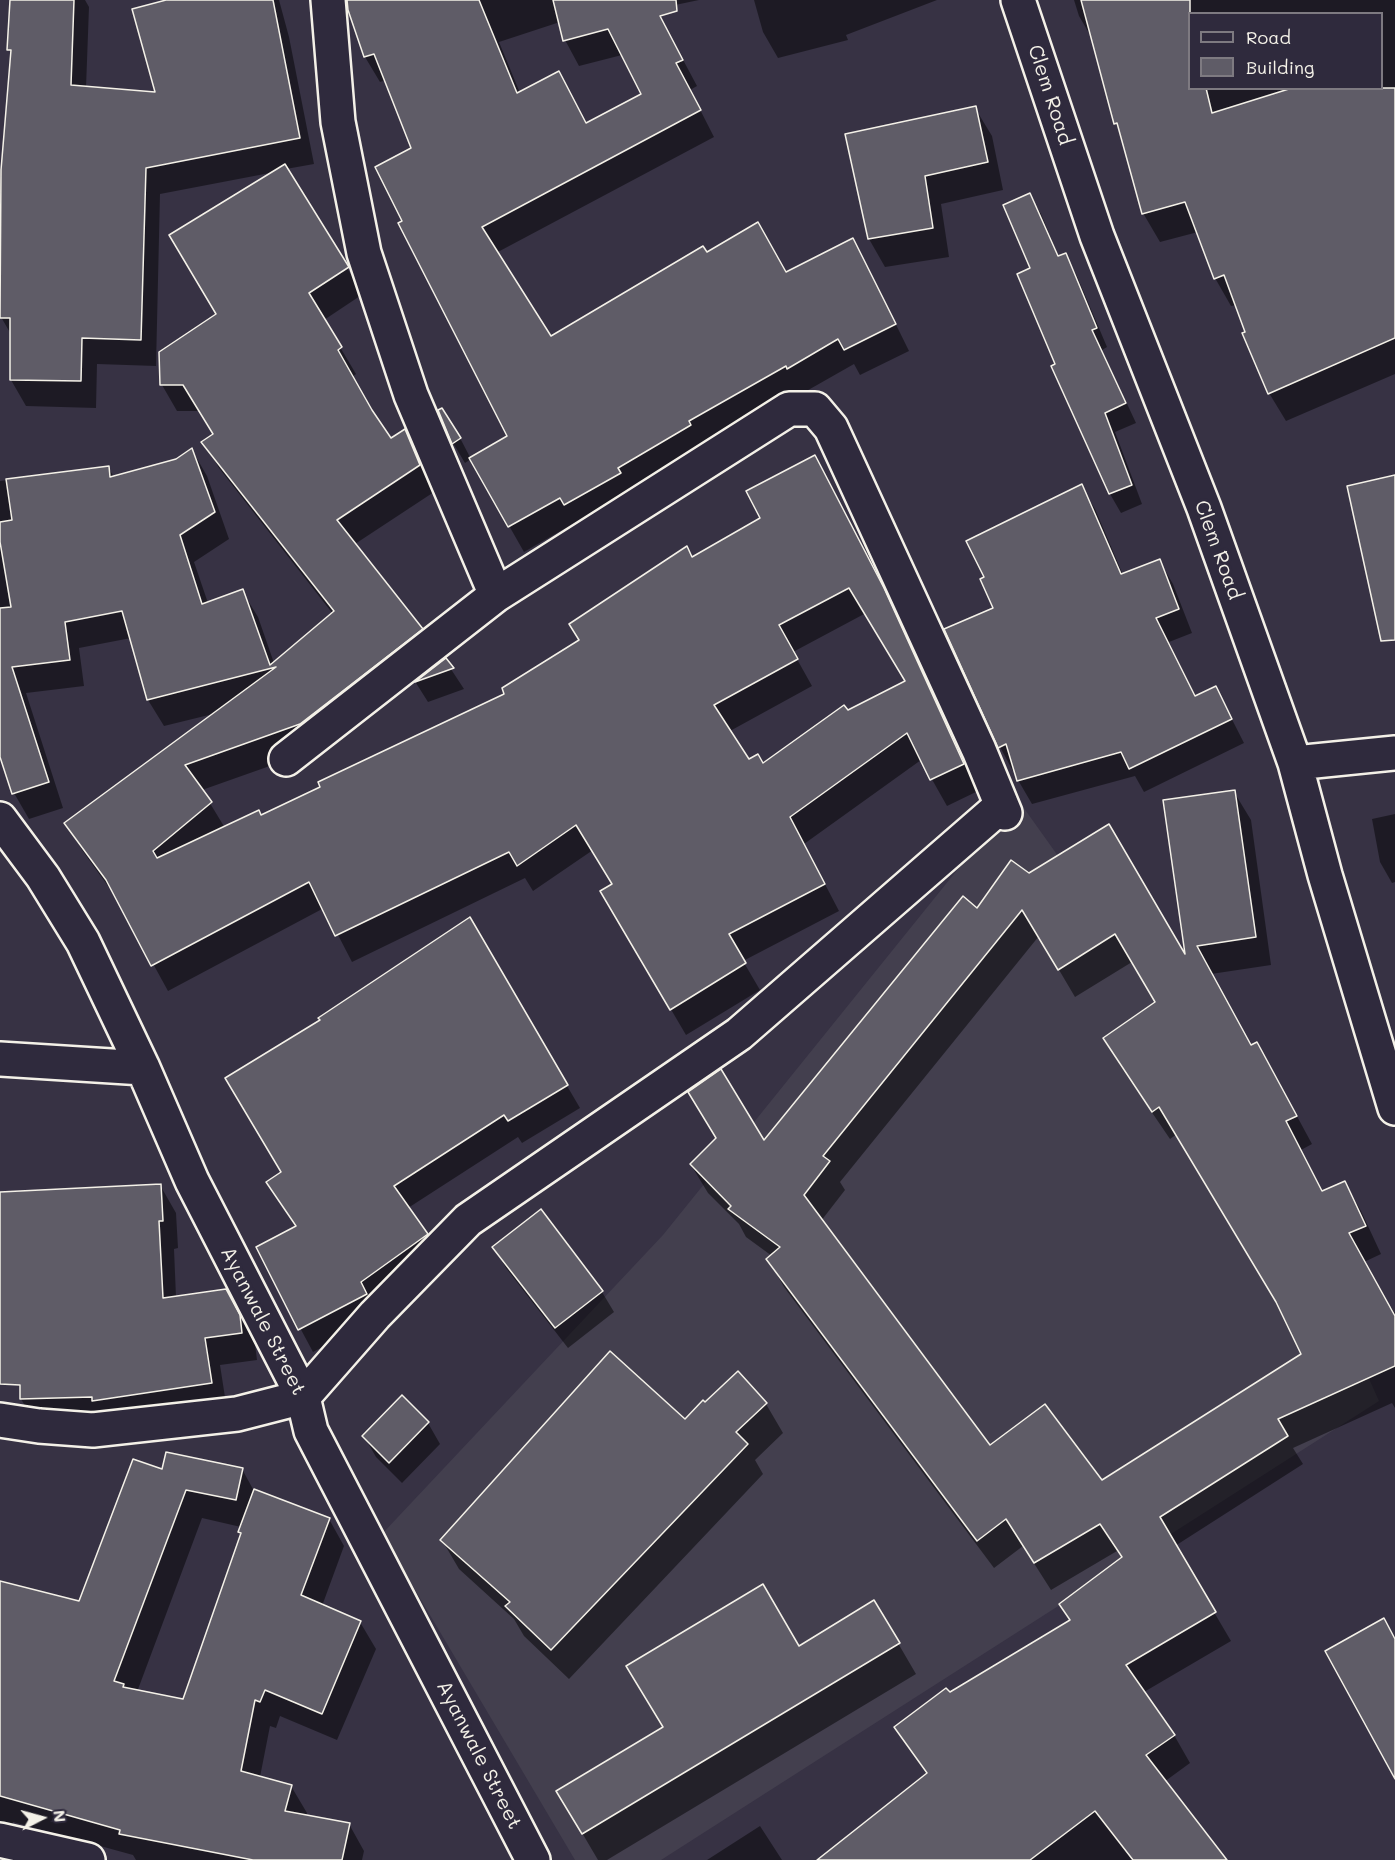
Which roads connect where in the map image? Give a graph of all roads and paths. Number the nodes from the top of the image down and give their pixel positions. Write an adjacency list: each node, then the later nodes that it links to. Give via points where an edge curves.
1 (328, 0): 3 (street, via 338,122 364,253 411,395)
2 (1018, 0): 6 (street, Clem Road, via 1096,236 1204,508)
3 (496, 595): 5 (street); 11 (street, via 789,409 815,409 831,428 841,449 980,750 1005,813 1001,806 739,1034 468,1220)
4 (1395, 753): 6 (street)
5 (286, 759)
6 (1295, 763): 10 (street, Clem Road)
7 (0, 819): 9 (street, Ayanwale Street, via 44,877 83,942)
8 (0, 1059): 9 (street)
9 (143, 1068): 11 (street, Ayanwale Street, via 192,1181)
10 (1395, 1108)
11 (303, 1396): 12 (street, via 237,1414 93,1430); 15 (street, Ayanwale Street, via 311,1431)
12 (0, 1420)
13 (0, 1840): 14 (street)
14 (88, 1860)
15 (533, 1860)

